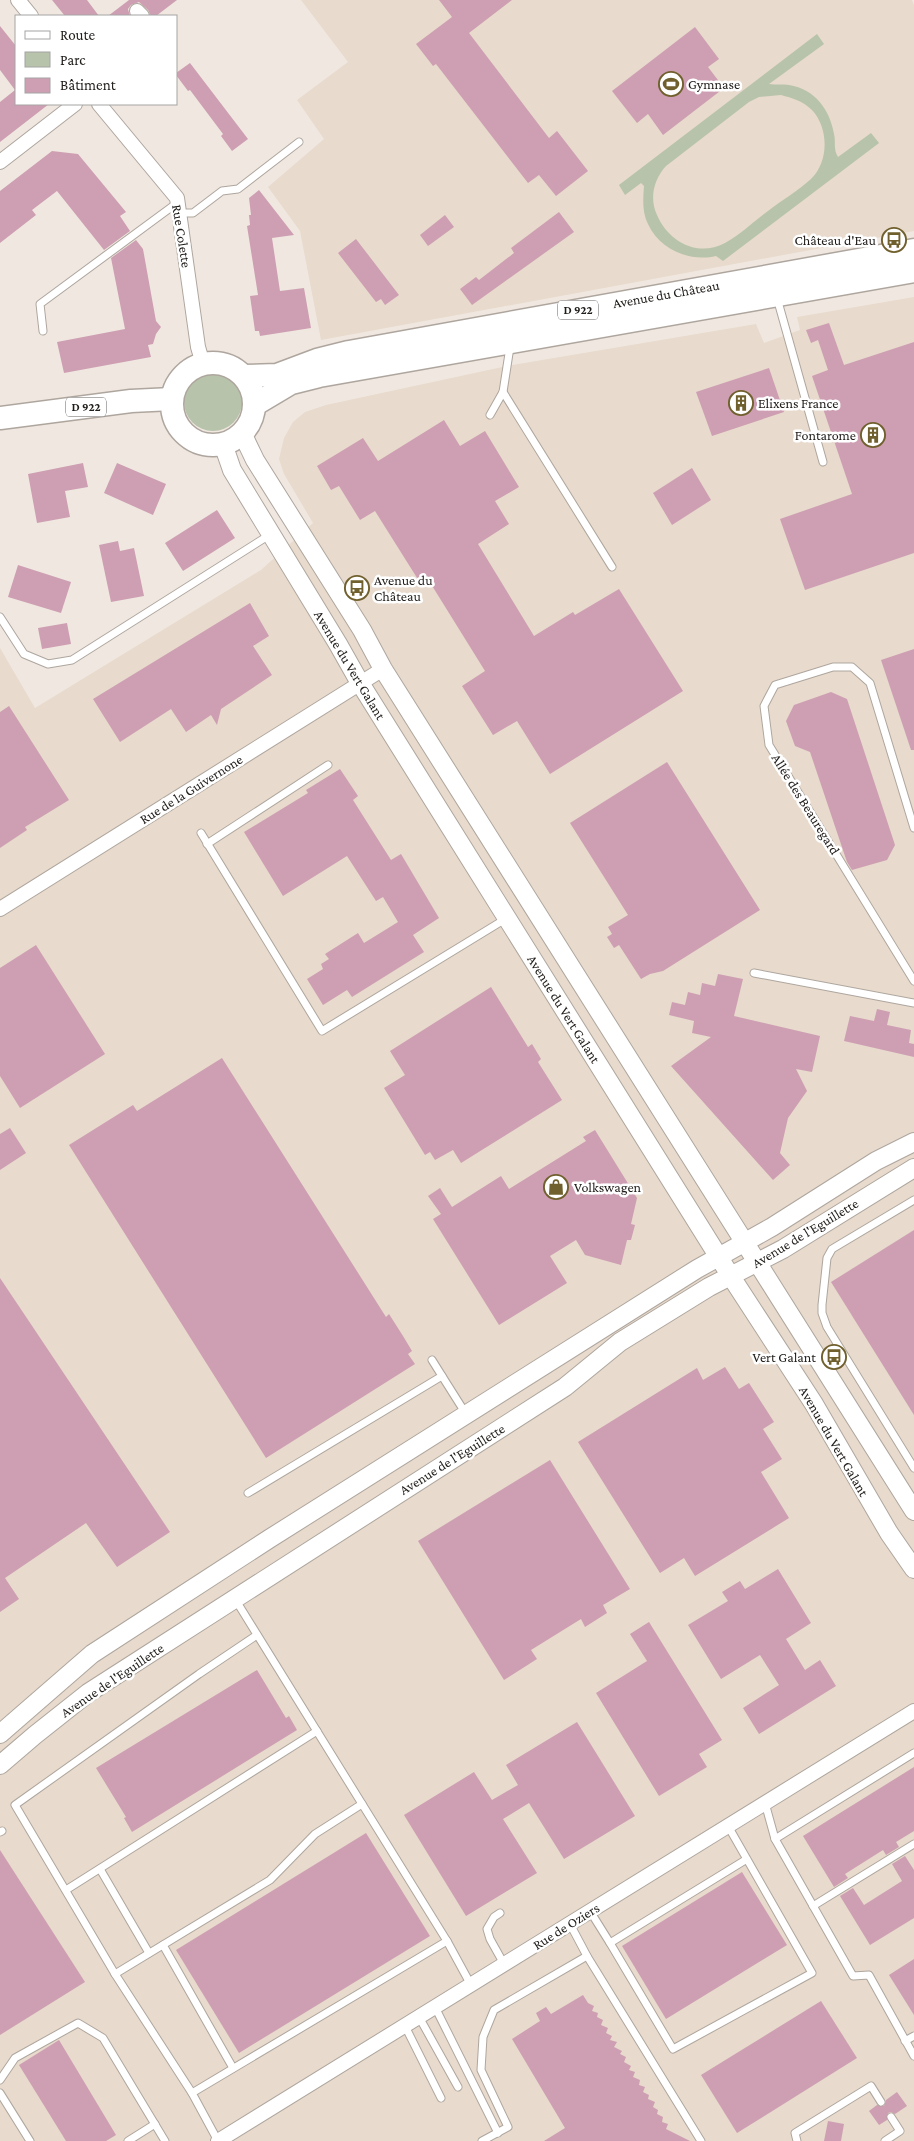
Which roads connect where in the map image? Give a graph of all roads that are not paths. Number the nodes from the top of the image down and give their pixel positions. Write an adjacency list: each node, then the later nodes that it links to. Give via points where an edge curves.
1 (18, 0): 2 (street)
2 (30, 15)
3 (74, 105): 6 (street)
4 (100, 105): 7 (street, Rue Colette, via 177,198)
5 (299, 142): 7 (lane, via 238,189 222,192 193,213)
6 (0, 162)
7 (178, 208): 11 (lane, via 40,304); 13 (street, Rue Colette)
8 (914, 250): 14 (main road, Avenue du Château / D 922, via 349,352 277,375)
9 (914, 271): 10 (main road, Avenue du Château / D 922)
10 (776, 295): 12 (main road, Avenue du Château / D 922); 22 (lane)
11 (43, 331)
12 (511, 342): 15 (lane); 17 (main road, Avenue du Château / D 922, via 304,379 281,388)
13 (203, 364): 14 (main road, via 219,363); 16 (main road, via 190,370 177,386)
14 (244, 376): 17 (main road, via 252,391)
15 (503, 392): 18 (lane); 24 (lane)
16 (172, 399): 19 (main road, D 922); 21 (main road, via 174,416 180,428 191,438 212,445)
17 (254, 405): 20 (main road, via 251,421)
18 (490, 415)
19 (0, 418)
20 (242, 433): 21 (main road); 26 (street, Avenue du Vert Galant, via 255,460)
21 (223, 444): 23 (street, Avenue du Vert Galant, via 232,470)
22 (823, 462)
23 (271, 534): 25 (lane, via 72,660 48,664 24,654); 27 (street, Avenue du Vert Galant)
24 (612, 567)
25 (0, 617)
26 (383, 669): 27 (street, Rue de la Guivernone); 40 (street, Avenue du Vert Galant)
27 (360, 683): 32 (street, Rue de la Guivernone); 33 (street, Avenue du Vert Galant)
28 (328, 765): 31 (lane)
29 (914, 828): 35 (lane, Allée des Beauregard, via 870,683 852,667 833,667 775,685 764,706 769,745)
30 (201, 833): 31 (lane)
31 (207, 844): 33 (lane, via 322,1031)
32 (0, 909)
33 (507, 918): 41 (street, Avenue du Vert Galant)
34 (754, 973): 36 (lane)
35 (914, 981)
36 (914, 1003)
37 (914, 1142): 40 (street, Avenue de l'Eguillette, via 876,1161)
38 (914, 1168): 42 (street, Avenue de l'Eguillette)
39 (914, 1200): 47 (lane, via 832,1249 827,1258 822,1305 827,1327)
40 (744, 1243): 41 (street, Avenue de l'Eguillette); 42 (street, Avenue du Vert Galant)
41 (718, 1256): 43 (street, Avenue du Vert Galant); 46 (street, Avenue de l'Eguillette)
42 (756, 1264): 43 (street, Avenue de l'Eguillette); 49 (street, Avenue du Vert Galant)
43 (730, 1275): 50 (street, Avenue du Vert Galant, via 814,1404 889,1533); 51 (street, Avenue de l'Eguillette, via 620,1342 565,1387)
44 (432, 1360): 45 (lane)
45 (442, 1376): 46 (lane); 48 (lane)
46 (466, 1415): 55 (street, Avenue de l'Eguillette, via 92,1654)
47 (914, 1468)
48 (248, 1493)
49 (914, 1512)
50 (914, 1569)
51 (234, 1599): 52 (lane); 57 (street, Avenue de l'Eguillette, via 88,1693)
52 (257, 1635): 54 (lane); 65 (lane, via 15,1805)
53 (914, 1711): 58 (street, Rue de Oziers)
54 (317, 1731): 59 (lane); 64 (lane)
55 (0, 1734)
56 (914, 1752): 61 (lane)
57 (0, 1766)
58 (765, 1803): 60 (street, Rue de Oziers); 61 (lane)
59 (362, 1804): 70 (lane); 72 (lane, via 315,1834 270,1880)
60 (728, 1826): 63 (lane); 67 (street, Rue de Oziers)
61 (775, 1839): 66 (lane)
62 (914, 1844): 66 (lane)
63 (747, 1859): 71 (lane); 71 (lane, via 812,1973 673,2049)
64 (100, 1869): 65 (lane); 73 (lane)
65 (66, 1890): 76 (lane)
66 (813, 1906): 82 (lane, via 854,1976 869,1975)
67 (590, 1911): 69 (street, Rue de Oziers); 71 (lane)
68 (500, 1913): 75 (lane, via 487,1929)
69 (570, 1924): 74 (lane); 75 (street, Rue de Oziers)
70 (447, 1942): 77 (lane); 84 (lane)
71 (610, 1943)
72 (163, 1945): 73 (lane); 84 (lane)
73 (149, 1953): 76 (lane)
74 (586, 1956): 93 (lane, via 494,2010 483,2038 480,2070 508,2127); 99 (lane)
75 (504, 1964): 77 (street, Rue de Oziers)
76 (115, 1974): 88 (lane)
77 (471, 1985): 78 (street, Rue de Oziers)
78 (435, 2007): 79 (street, Rue de Oziers); 93 (lane)
79 (419, 2017): 80 (street, Rue de Oziers); 86 (lane)
80 (405, 2026): 89 (lane); 97 (street, Rue de Oziers)
81 (914, 2036): 82 (lane)
82 (905, 2041): 83 (lane)
83 (914, 2056)
84 (233, 2068): 88 (lane)
85 (0, 2080): 92 (lane, via 15,2058 78,2023 103,2038)
86 (458, 2087)
87 (0, 2093): 94 (lane)
88 (192, 2093): 97 (lane)
89 (441, 2098)
90 (881, 2102): 100 (lane, via 870,2086 795,2133)
91 (891, 2117): 101 (lane, via 900,2132)
92 (155, 2124): 95 (lane); 96 (lane)
93 (498, 2133): 98 (lane)
94 (30, 2141)
95 (128, 2141)
96 (165, 2141)
97 (218, 2141)
98 (482, 2141)
99 (701, 2141)
100 (797, 2141)
101 (885, 2141)

